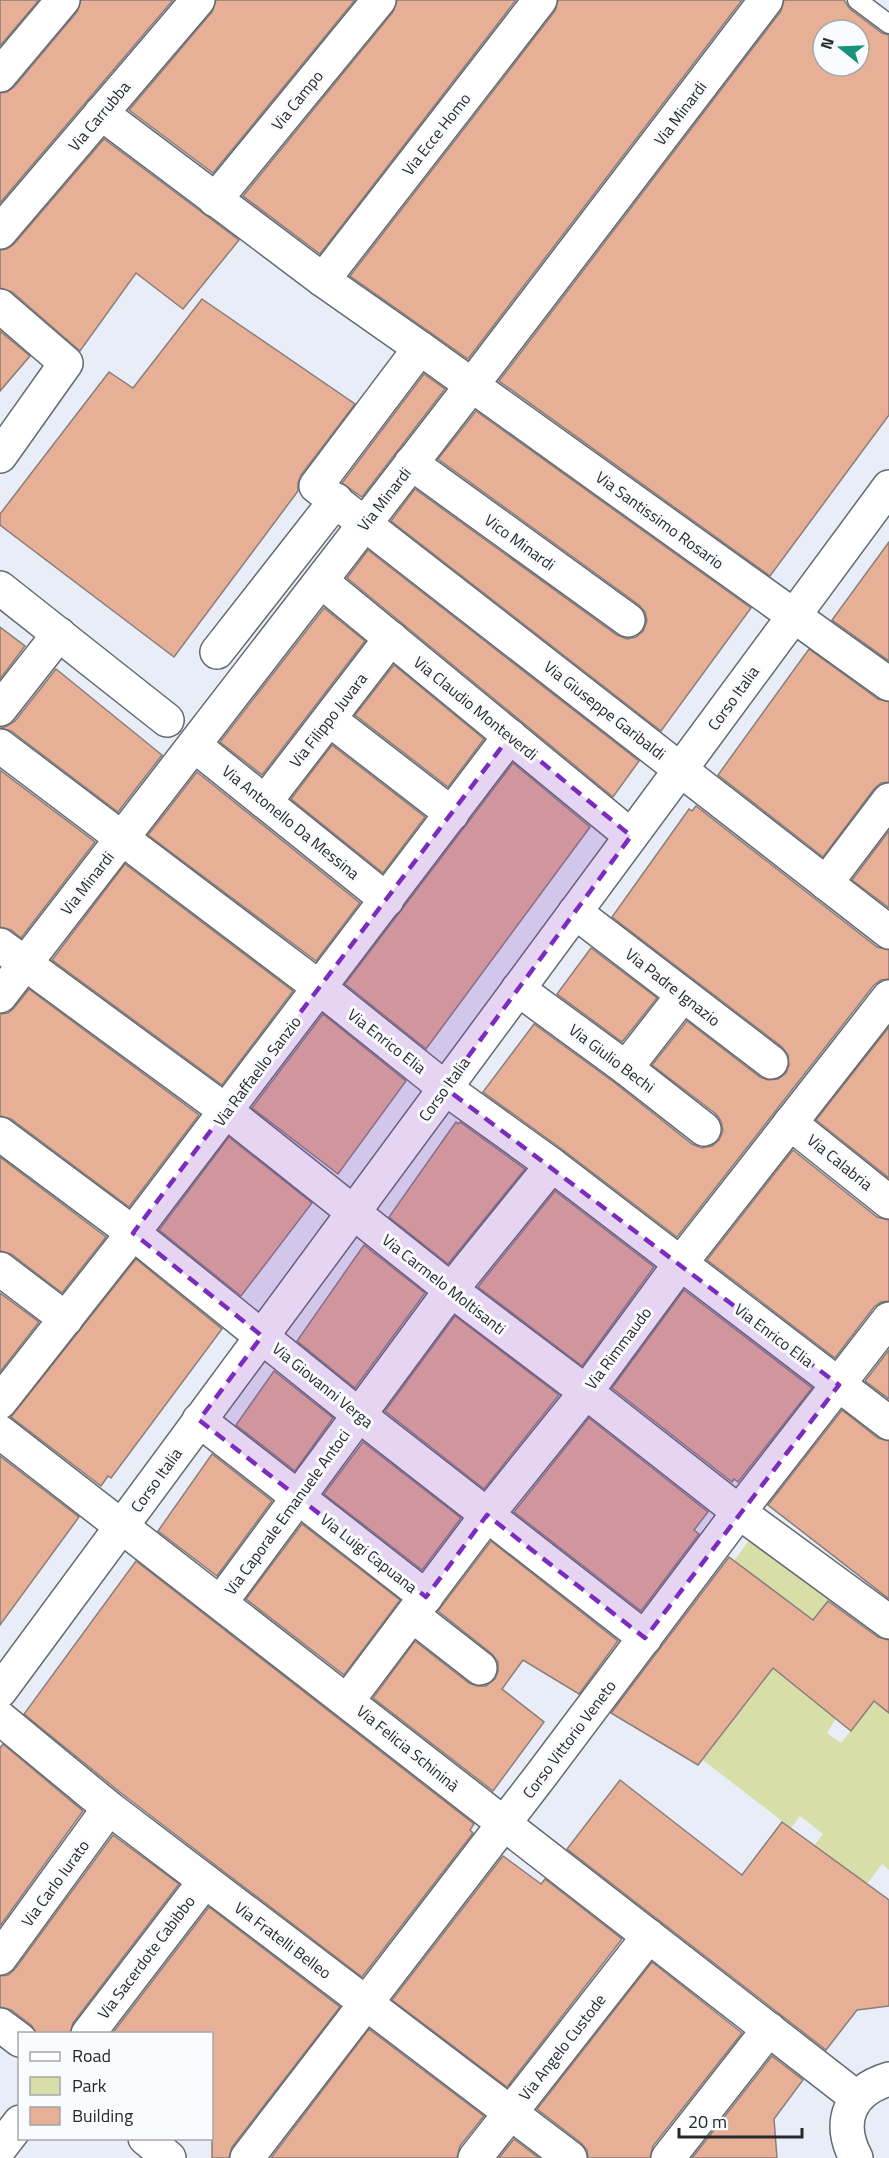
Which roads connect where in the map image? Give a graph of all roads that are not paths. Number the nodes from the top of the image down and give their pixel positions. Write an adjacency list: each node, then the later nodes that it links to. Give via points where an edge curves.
1 (63, 0): 8 (street)
2 (198, 0): 9 (street, Via Carrubba)
3 (379, 0): 10 (street, Via Campo)
4 (540, 0): 12 (street, Via Ecce Homo)
5 (857, 0): 7 (lane)
6 (762, 1): 15 (street, Via Minardi)
7 (889, 24)
8 (0, 75)
9 (101, 113): 10 (street); 11 (street, Via Carrubba)
10 (215, 201): 12 (street, Via Santissimo Rosario)
11 (0, 232)
12 (327, 274): 14 (street, Via Santissimo Rosario)
13 (0, 306): 16 (street, via 66,363)
14 (426, 352): 15 (street, Via Santissimo Rosario); 19 (street, via 316,486)
15 (472, 385): 17 (street, Via Minardi); 23 (street, Via Santissimo Rosario)
16 (0, 456)
17 (411, 464): 20 (street, Via Minardi); 24 (street, Vico Minardi)
18 (889, 487): 23 (street, Corso Italia)
19 (328, 494): 20 (street, Via Giuseppe Garibaldi); 27 (street)
20 (365, 523): 21 (street, Via Minardi); 35 (street, Via Giuseppe Garibaldi)
21 (321, 580): 25 (street, Via Claudio Monteverdi); 33 (street, Via Minardi)
22 (0, 588): 26 (street)
23 (794, 616): 28 (street, Via Santissimo Rosario); 35 (street, Corso Italia)
24 (628, 620)
25 (391, 638): 30 (street, Via Filippo Juvara); 32 (street, Via Claudio Monteverdi)
26 (50, 646): 29 (street); 31 (street)
27 (217, 652)
28 (889, 684)
29 (0, 709)
30 (329, 719): 37 (street, Via Filippo Juvara); 38 (street)
31 (167, 720)
32 (510, 736): 38 (street, Via Raffaello Sanzio); 39 (street, Via Claudio Monteverdi)
33 (194, 745): 37 (street, Via Antonello Da Messina); 40 (street, Via Minardi)
34 (0, 746): 40 (street, Via Enrico Elia)
35 (680, 769): 39 (street, Corso Italia); 41 (street, Via Giuseppe Garibaldi)
36 (889, 800): 41 (street)
37 (265, 802): 42 (street, Via Antonello Da Messina)
38 (452, 814): 42 (street, Via Raffaello Sanzio)
39 (631, 836): 43 (street, Corso Italia)
40 (122, 838): 45 (street, Via Minardi); 46 (street, Via Enrico Elia)
41 (826, 883): 44 (street, Via Giuseppe Garibaldi)
42 (387, 900): 46 (street, Via Raffaello Sanzio)
43 (575, 912): 47 (street, Corso Italia); 48 (street, Via Padre Ignazio)
44 (889, 932)
45 (13, 954): 49 (street, Via Minardi); 54 (street, Via Carmelo Moltisanti)
46 (320, 988): 53 (street, Via Enrico Elia); 54 (street, Via Raffaello Sanzio)
47 (518, 989): 52 (street, Via Giulio Bechi); 53 (street, Corso Italia)
48 (683, 995): 51 (street, Via Padre Ignazio); 52 (street)
49 (0, 996)
50 (889, 997): 55 (street, Via Rimmaudo)
51 (771, 1062)
52 (626, 1068): 56 (street, Via Giulio Bechi)
53 (445, 1088): 58 (street, Via Enrico Elia); 60 (street, Corso Italia)
54 (226, 1111): 60 (street, Via Carmelo Moltisanti); 61 (street, Via Raffaello Sanzio)
55 (790, 1123): 59 (street, Via Calabria); 62 (street, Via Rimmaudo)
56 (704, 1129)
57 (0, 1134): 61 (street, Via Giovanni Verga)
58 (552, 1165): 62 (street, Via Enrico Elia); 64 (street, Via Caporale Emanuele Antoci)
59 (889, 1202)
60 (353, 1212): 64 (street, Via Carmelo Moltisanti); 67 (street, Corso Italia)
61 (133, 1233): 65 (street, Via Raffaello Sanzio); 67 (street, Via Giovanni Verga)
62 (681, 1264): 68 (street, Via Enrico Elia); 69 (street, Via Rimmaudo)
63 (0, 1269): 65 (street)
64 (451, 1290): 69 (street, Via Carmelo Moltisanti); 71 (street, Via Caporale Emanuele Antoci)
65 (66, 1319): 70 (street, Via Raffaello Sanzio)
66 (889, 1319): 68 (street, Corso Vittorio Veneto)
67 (262, 1336): 71 (street, Via Giovanni Verga); 72 (street, Corso Italia)
68 (839, 1385): 73 (street, Via Enrico Elia); 76 (street, Corso Vittorio Veneto)
69 (586, 1392): 76 (street, Via Carmelo Moltisanti); 77 (street, Via Rimmaudo)
70 (0, 1402)
71 (359, 1414): 75 (street, Via Caporale Emanuele Antoci); 77 (street, Via Giovanni Verga)
72 (199, 1420): 75 (street, Via Luigi Capuana); 78 (street, Corso Italia)
73 (889, 1423)
74 (0, 1432): 78 (street, Via Felicia Schininà)
75 (299, 1498): 79 (street, Via Caporale Emanuele Antoci); 80 (street, Via Luigi Capuana)
76 (739, 1512): 81 (street, Via Carmelo Moltisanti); 82 (street, Corso Vittorio Veneto)
77 (487, 1515): 80 (street, Via Rimmaudo); 82 (street, Via Giovanni Verga)
78 (122, 1526): 79 (street, Via Felicia Schininà); 84 (street, Corso Italia)
79 (221, 1602): 85 (street, Via Felicia Schininà)
80 (419, 1606): 83 (street, Via Luigi Capuana); 85 (street, Via Rimmaudo)
81 (889, 1622)
82 (645, 1638): 88 (street, Corso Vittorio Veneto)
83 (480, 1668)
84 (0, 1691)
85 (348, 1700): 88 (street, Via Felicia Schininà)
86 (0, 1718): 87 (street, Via Fratelli Belleo)
87 (109, 1808): 89 (street, Via Fratelli Belleo); 91 (street, Via Carlo Iurato)
88 (504, 1824): 90 (street, Via Felicia Schininà); 92 (street, Corso Vittorio Veneto)
89 (204, 1881): 92 (street, Via Fratelli Belleo); 95 (street, Via Sacerdote Cabibbo)
90 (649, 1936): 94 (street, Via Felicia Schininà); 99 (street, Via Angelo Custode)
91 (0, 1958)
92 (366, 2003): 99 (street, Via Fratelli Belleo); 104 (street, Corso Vittorio Veneto)
93 (0, 2025): 96 (street)
94 (769, 2029): 98 (street, Via Felicia Schininà); 107 (street)
95 (90, 2032)
96 (18, 2038)
97 (889, 2079): 98 (street, via 873,2084)
98 (856, 2098): 108 (street, via 846,2127)
99 (511, 2112): 105 (street, Via Angelo Custode); 106 (street, Via Fratelli Belleo)
100 (18, 2125): 102 (street)
101 (146, 2140): 103 (street)
102 (0, 2148)
103 (170, 2158)
104 (247, 2158)
105 (475, 2158)
106 (570, 2158)
107 (668, 2158)
108 (856, 2158)

